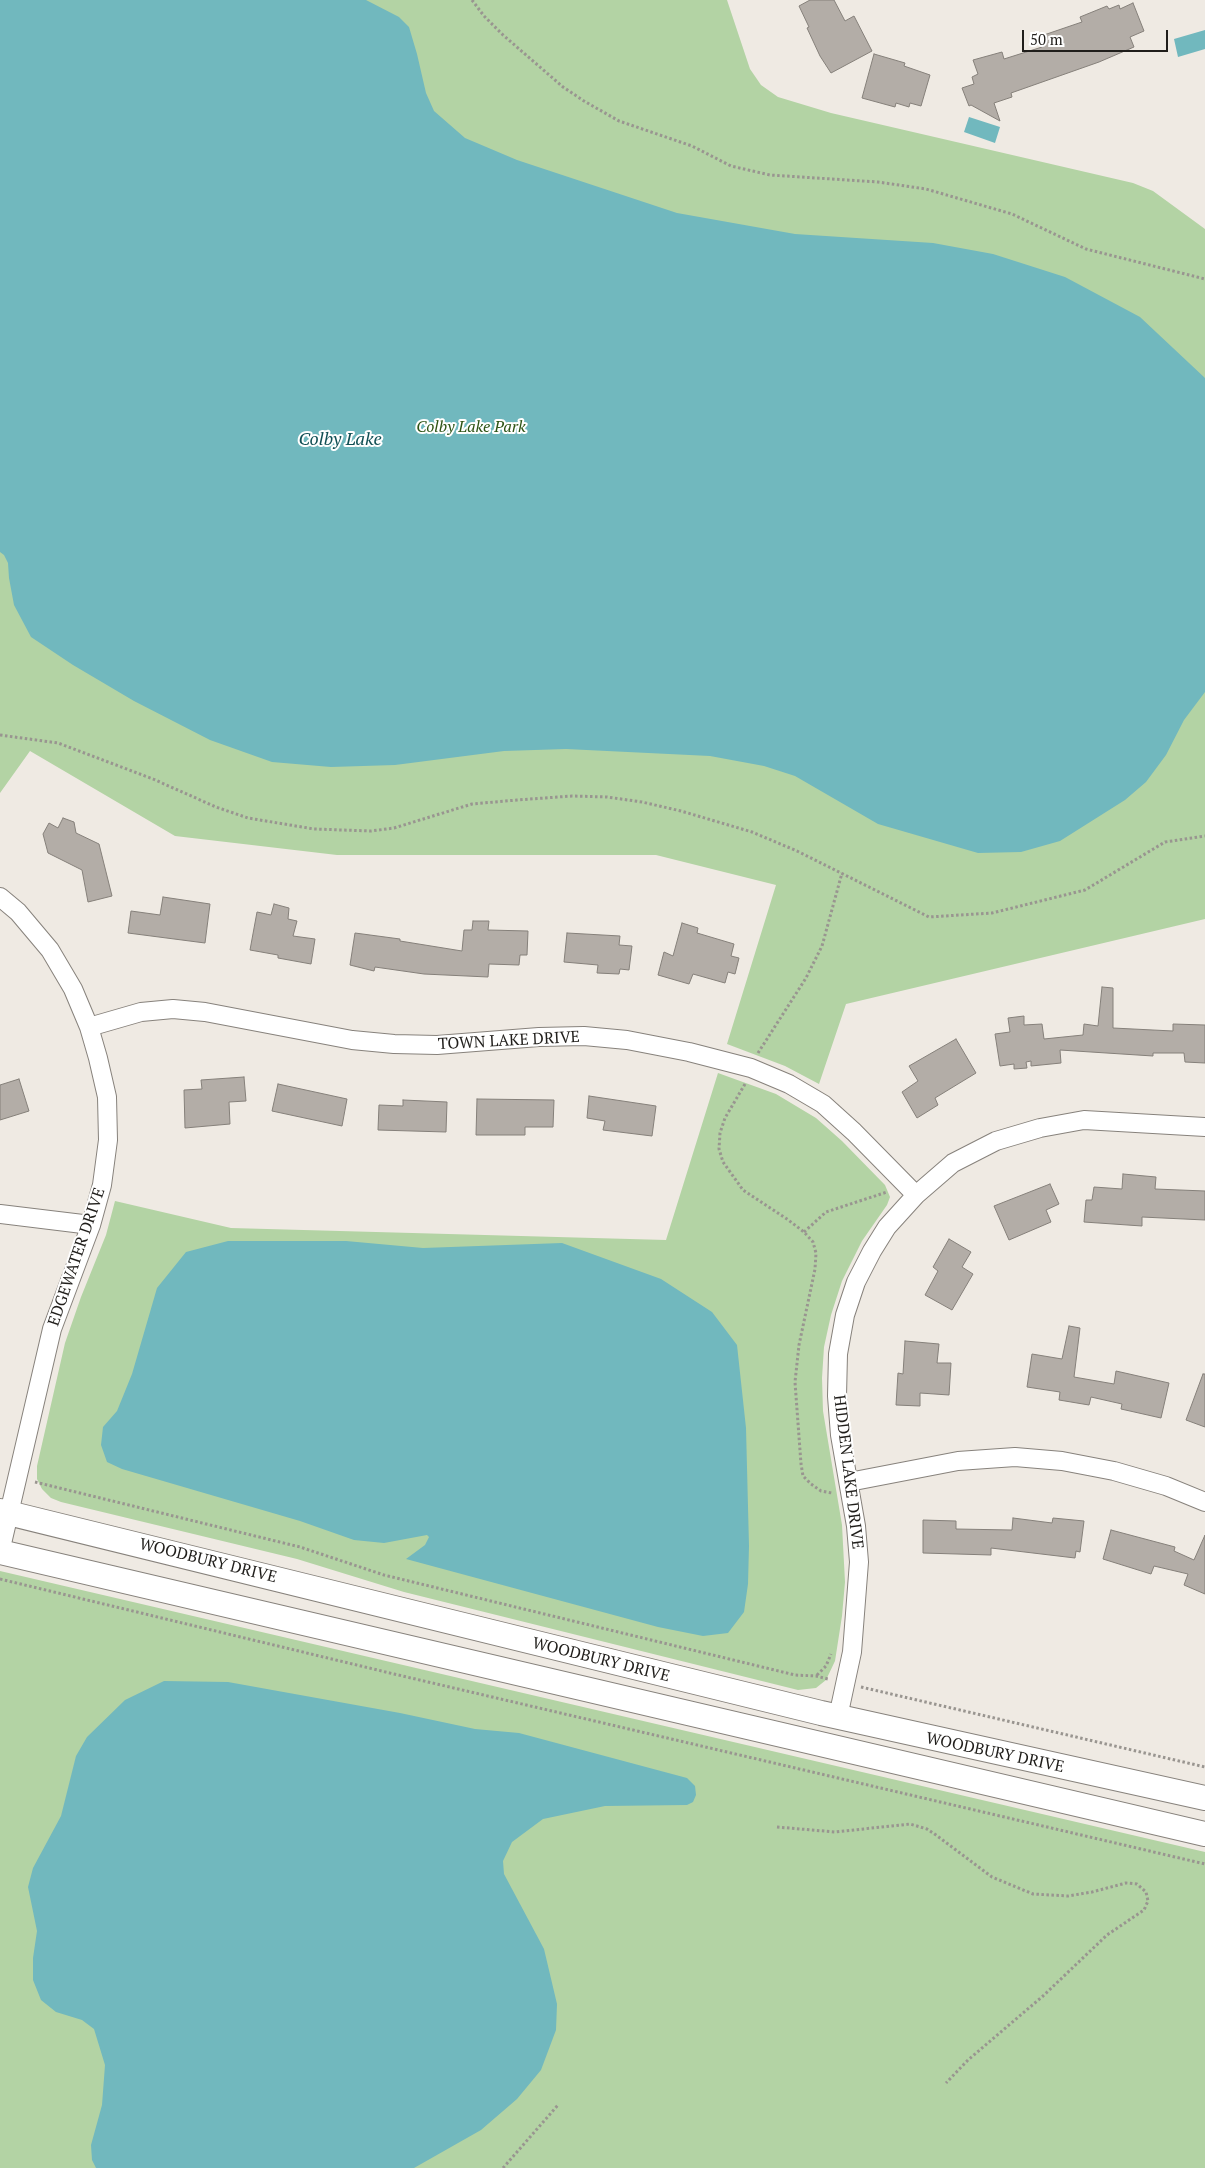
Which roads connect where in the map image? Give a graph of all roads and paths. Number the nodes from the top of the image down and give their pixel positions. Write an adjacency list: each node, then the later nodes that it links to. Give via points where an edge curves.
1 (472, 0): 2 (path, via 503,35 584,101 610,117 692,146 731,166 780,176 886,182 926,190 1012,214 1092,252)
2 (1205, 279)
3 (0, 735): 5 (path, via 58,743 216,807 279,824 371,831 394,828 472,804 572,796 607,797 681,811 752,832)
4 (1205, 836): 5 (path, via 1165,842 1085,890 992,912 929,917)
5 (842, 873): 8 (path, via 822,946 786,1011)
6 (0, 898): 7 (street, EDGEWATER DRIVE, via 18,912 50,950 73,989)
7 (89, 1027): 11 (street, TOWN LAKE DRIVE, via 141,1012 173,1009 205,1012 352,1040 394,1044 437,1045 584,1036 627,1040 689,1052 751,1068 789,1084 823,1104); 13 (street, EDGEWATER DRIVE, via 106,1096 108,1140 102,1185)
8 (759, 1049)
9 (744, 1087): 14 (path, via 725,1118 720,1134 719,1149 723,1162 748,1195)
10 (1205, 1127): 11 (street, HIDDEN LAKE DRIVE, via 1084,1120 1040,1128 996,1141 953,1163)
11 (916, 1195): 14 (path, via 886,1192 858,1200 826,1212); 16 (street, HIDDEN LAKE DRIVE, via 887,1227 872,1251 856,1282 845,1315 838,1354 836,1396)
12 (0, 1214): 13 (street)
13 (91, 1225): 15 (street, EDGEWATER DRIVE, via 52,1329)
14 (804, 1232): 16 (path, via 813,1242 816,1260 796,1376 802,1470 806,1479 821,1491 832,1494)
15 (17, 1478): 18 (street, EDGEWATER DRIVE); 21 (path, via 300,1546 384,1575 795,1675 816,1676 826,1666)
16 (849, 1487): 17 (street, via 958,1461 1015,1457 1062,1461 1114,1471 1166,1486); 23 (street, HIDDEN LAKE DRIVE, via 856,1526 858,1594 852,1652)
17 (1205, 1502)
18 (5, 1512): 19 (street, EDGEWATER DRIVE); 23 (main road, WOODBURY DRIVE)
19 (0, 1552): 27 (main road, WOODBURY DRIVE)
20 (0, 1579): 28 (path)
21 (832, 1650)
22 (872, 1690): 24 (path)
23 (838, 1718): 25 (main road, WOODBURY DRIVE)
24 (1205, 1767)
25 (1205, 1798)
26 (777, 1828): 29 (path, via 835,1832 910,1824 927,1829 992,1877 1033,1894 1068,1896 1126,1883 1137,1884 1146,1892 1148,1901 1144,1910 1107,1934)
27 (1205, 1834)
28 (1205, 1864)
29 (946, 2083)
30 (558, 2105): 31 (path)
31 (503, 2168)

